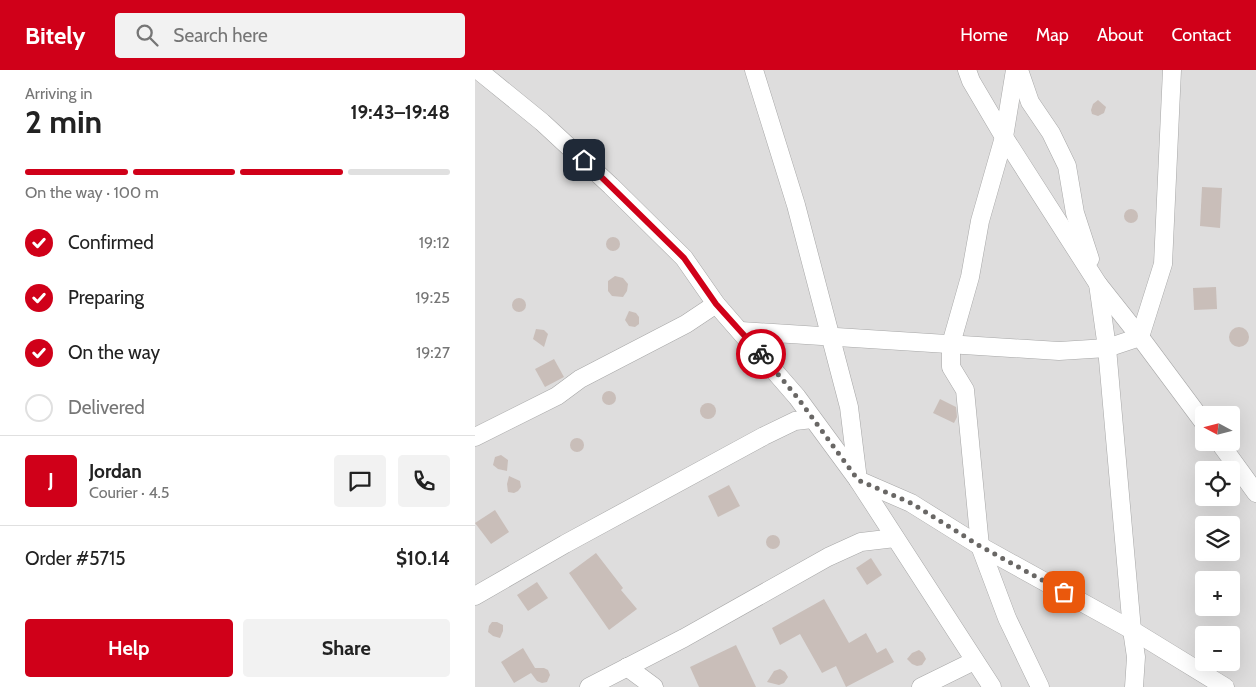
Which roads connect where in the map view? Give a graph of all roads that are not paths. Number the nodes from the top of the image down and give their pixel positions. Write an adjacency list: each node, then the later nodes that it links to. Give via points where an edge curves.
1 (478, 70): 8 (street, via 543,122 618,192 684,258)
2 (754, 70): 10 (street, via 796,205)
3 (1017, 70): 6 (street); 7 (street, via 1067,166 1075,213)
4 (1172, 70): 11 (street, via 1163,264)
5 (966, 74): 6 (street)
6 (1003, 137): 7 (street); 12 (street)
7 (1098, 284): 11 (street); 13 (street)
8 (716, 304): 9 (street); 16 (street, via 581,379 557,396)
9 (741, 331): 10 (street); 15 (street)
10 (830, 336): 12 (street); 18 (street, via 849,407)
11 (1140, 337): 13 (street); 14 (street)
12 (951, 344): 13 (street, via 1059,350); 21 (street, via 951,368 965,390)
13 (1107, 348): 23 (street)
14 (1195, 410)
15 (812, 418): 18 (street); 22 (street, via 795,421 764,436)
16 (475, 437)
17 (1226, 451): 19 (street)
18 (858, 480): 20 (street); 21 (street, via 911,503)
19 (1256, 493)
20 (895, 538): 24 (street); 25 (street, via 861,542 828,557)
21 (980, 546): 23 (street); 30 (street, via 1007,618)
22 (475, 596)
23 (1132, 630): 31 (street, via 1136,657); 32 (street)
24 (974, 661): 28 (street); 29 (street)
25 (627, 667): 26 (street); 27 (street)
26 (589, 687)
27 (654, 687)
28 (921, 687)
29 (992, 687)
30 (1040, 687)
31 (1134, 687)
32 (1225, 687)

